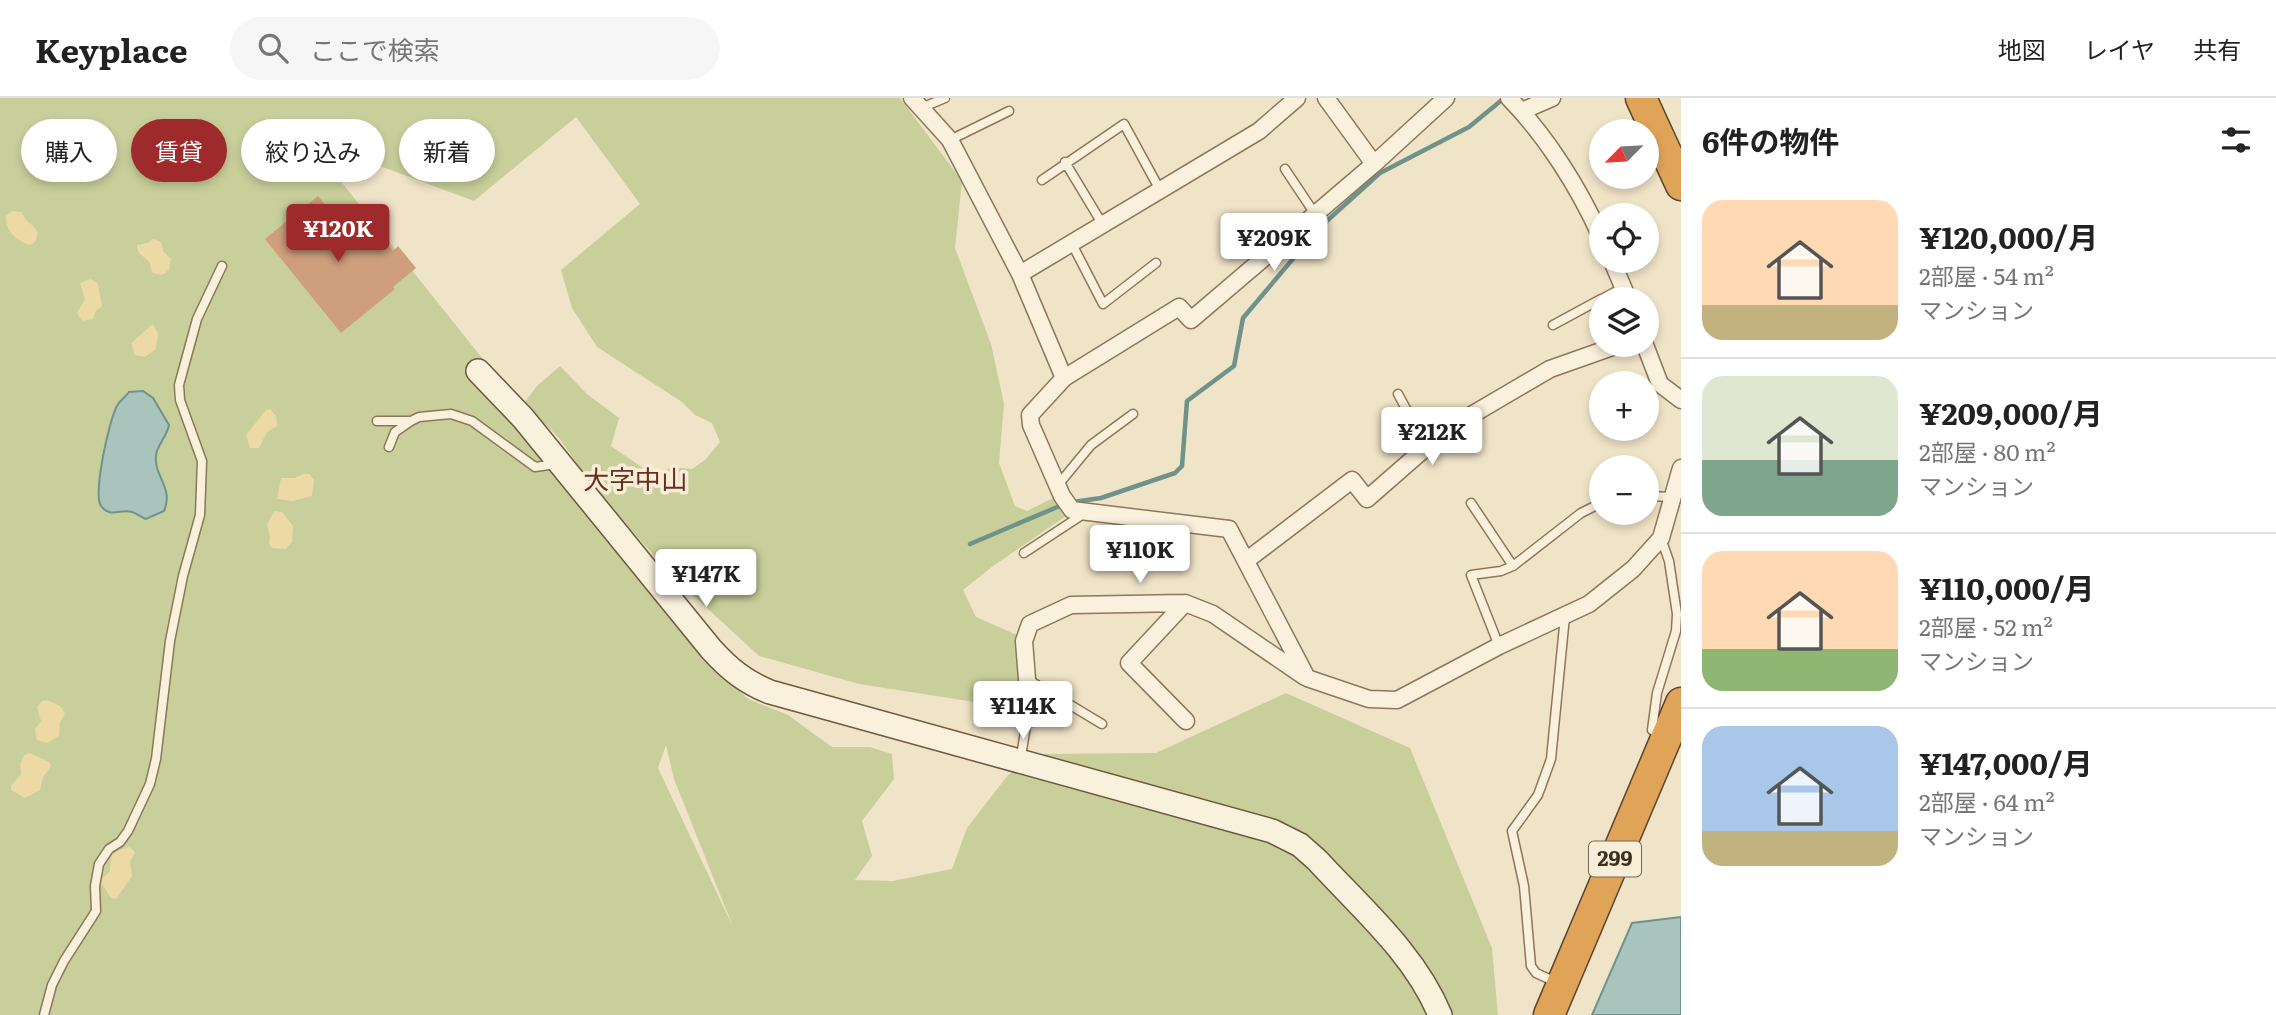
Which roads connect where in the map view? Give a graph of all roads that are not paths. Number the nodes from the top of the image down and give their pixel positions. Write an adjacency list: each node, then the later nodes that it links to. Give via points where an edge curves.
1 (944, 98): 8 (lane)
2 (1297, 98): 17 (street, via 1259,131)
3 (1326, 98): 13 (street)
4 (1446, 98): 13 (street)
5 (1510, 98): 10 (street)
6 (1552, 98): 10 (street)
7 (1641, 98): 16 (highway)
8 (917, 103): 11 (street)
9 (1009, 111): 11 (lane)
10 (1522, 111): 18 (street)
11 (950, 140): 24 (street)
12 (1065, 162): 15 (lane); 17 (lane, via 1124,124); 20 (lane)
13 (1374, 164): 19 (street)
14 (1285, 169): 19 (lane)
15 (1042, 180)
16 (1681, 185)
17 (1160, 190): 20 (street)
18 (1589, 211)
19 (1315, 214): 30 (street, via 1191,320 1179,307)
20 (1103, 225): 21 (street)
21 (1072, 244): 22 (lane, via 1103,304); 24 (street)
22 (1156, 263)
23 (222, 266): 62 (lane, via 197,319 179,385 202,461 200,507 170,640 156,759 150,784 125,837 99,864 96,911 52,985)
24 (1020, 274): 30 (street)
25 (1589, 306): 26 (lane)
26 (1553, 325)
27 (1589, 355): 36 (street, via 1550,369)
28 (1650, 357): 32 (street, via 1660,384)
29 (478, 371): 38 (street)
30 (1064, 378): 40 (street, via 1030,415)
31 (1398, 394): 36 (lane, via 1411,418)
32 (1681, 400)
33 (1133, 414): 40 (lane, via 1101,436)
34 (377, 421): 35 (lane)
35 (411, 421): 37 (lane, via 396,432); 38 (lane, via 452,414 472,421 535,467)
36 (1446, 430): 48 (street, via 1367,499 1352,480)
37 (389, 447)
38 (560, 463): 60 (street, via 710,649 750,684 998,757)
39 (1681, 468): 42 (street)
40 (1058, 485): 45 (street, via 1072,510)
41 (1659, 496): 42 (lane)
42 (1674, 497): 46 (street)
43 (1471, 503): 49 (lane)
44 (1589, 509): 49 (lane)
45 (1087, 511): 47 (lane); 48 (street, via 1229,528)
46 (1661, 538): 51 (street, via 1633,569 1589,604); 59 (lane, via 1677,614 1652,730)
47 (1024, 553)
48 (1247, 560): 53 (street)
49 (1513, 566): 52 (lane, via 1471,575)
50 (1185, 603): 53 (street, via 1213,614); 54 (street, via 1071,605 1030,624 1024,641); 57 (street, via 1129,663)
51 (1565, 616): 52 (street); 61 (lane, via 1551,759 1538,795 1512,831 1524,886 1531,966 1536,973)
52 (1499, 646): 53 (street, via 1397,700 1369,699)
53 (1307, 678)
54 (1027, 679): 56 (street); 58 (lane)
55 (1681, 703): 59 (highway, 299)
56 (1027, 720): 60 (lane)
57 (1186, 722)
58 (1101, 724)
59 (1667, 737): 61 (highway, 299)
60 (1029, 759): 63 (street, via 1272,831 1300,845 1414,967)
61 (1562, 984): 64 (highway, 299)
62 (44, 1015)
63 (1440, 1015)
64 (1549, 1015)

